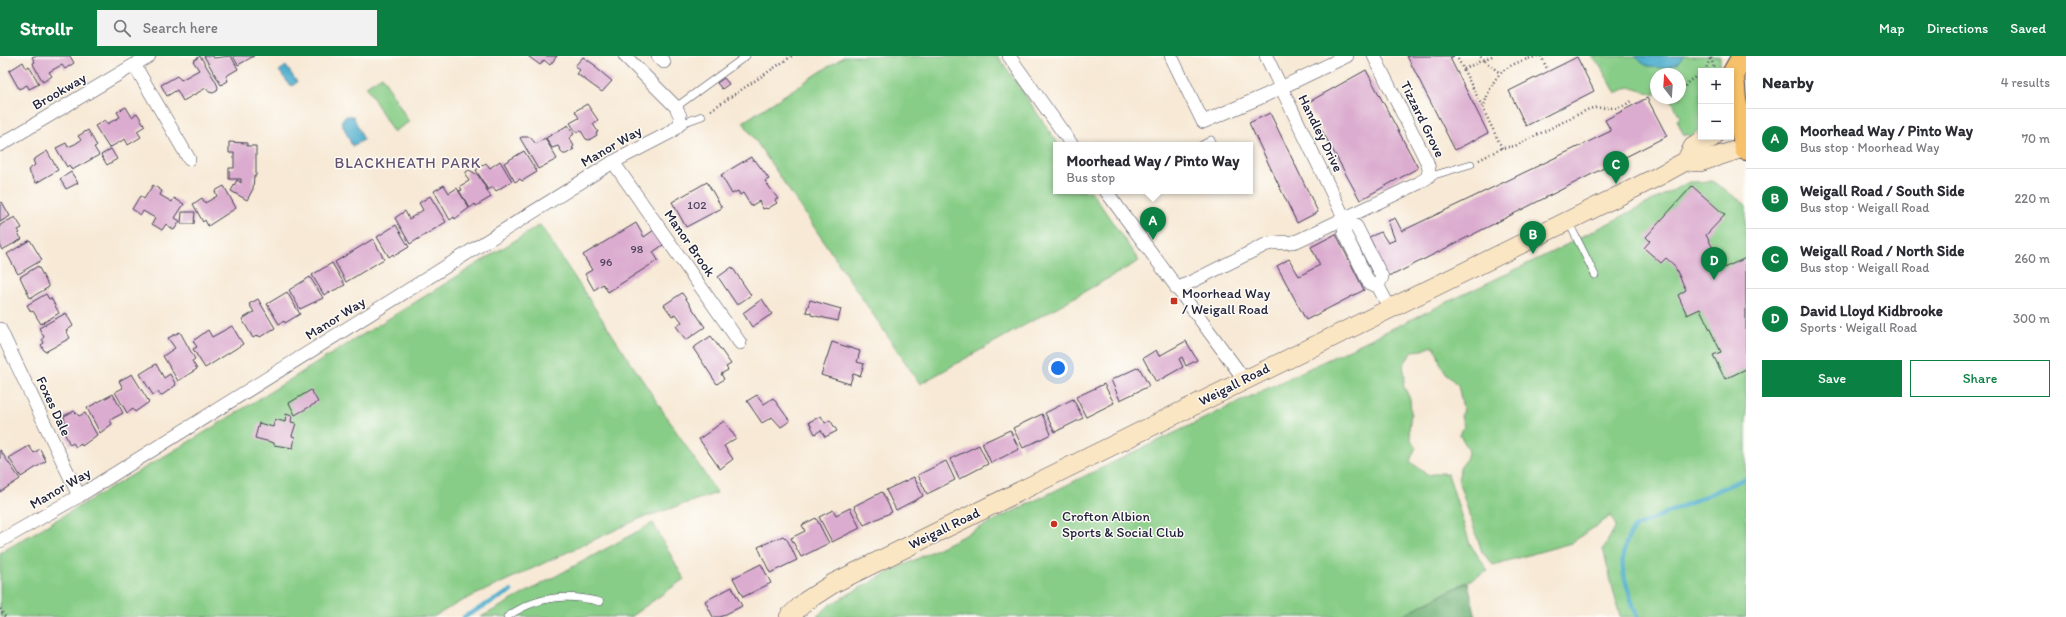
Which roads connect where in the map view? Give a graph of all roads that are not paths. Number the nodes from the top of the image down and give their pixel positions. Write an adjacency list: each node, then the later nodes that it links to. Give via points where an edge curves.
1 (149, 56): 11 (street, Brookway)
2 (625, 56): 13 (street)
3 (746, 56): 13 (lane)
4 (1009, 56): 18 (street)
5 (1171, 56): 12 (street, via 1203,122)
6 (1266, 56): 12 (street, Handley Drive)
7 (1347, 56): 12 (street)
8 (1374, 56): 26 (street, Tizzard Grove, via 1427,162)
9 (1743, 56): 10 (highway); 15 (highway, via 1733,74)
10 (1746, 59)
11 (135, 66): 20 (street, Brookway); 22 (street)
12 (1281, 87): 28 (street, Handley Drive)
13 (679, 116): 14 (lane); 24 (street, Manor Way, via 671,132)
14 (702, 116)
15 (1739, 126): 21 (highway)
16 (1211, 140): 19 (lane)
17 (1707, 140): 23 (street, Weigall Road, via 1693,147)
18 (1070, 142)
19 (1207, 142)
20 (0, 145)
21 (1746, 148): 23 (street, Weigall Road, via 1700,162)
22 (189, 159)
23 (1686, 161): 29 (street, Weigall Road)
24 (613, 162): 34 (street, Manor Brook); 36 (street, Manor Way)
25 (1471, 164): 26 (lane)
26 (1428, 177): 28 (street, Tizzard Grove)
27 (1109, 194): 31 (street)
28 (1346, 221): 31 (street, Tizzard Grove, via 1297,241 1265,245); 32 (street, Handley Drive, via 1356,226 1382,277 1378,286)
29 (1568, 221): 30 (lane); 32 (street, Weigall Road)
30 (1595, 275)
31 (1177, 289): 35 (street)
32 (1389, 307): 35 (street, Weigall Road)
33 (0, 329): 36 (street, Foxes Dale)
34 (740, 343)
35 (1244, 379): 40 (street, Weigall Road, via 834,583 806,601)
36 (79, 496): 37 (street, Manor Way)
37 (0, 541)
38 (600, 602): 39 (lane, via 579,596 550,598 518,609)
39 (507, 617)
40 (789, 617)

